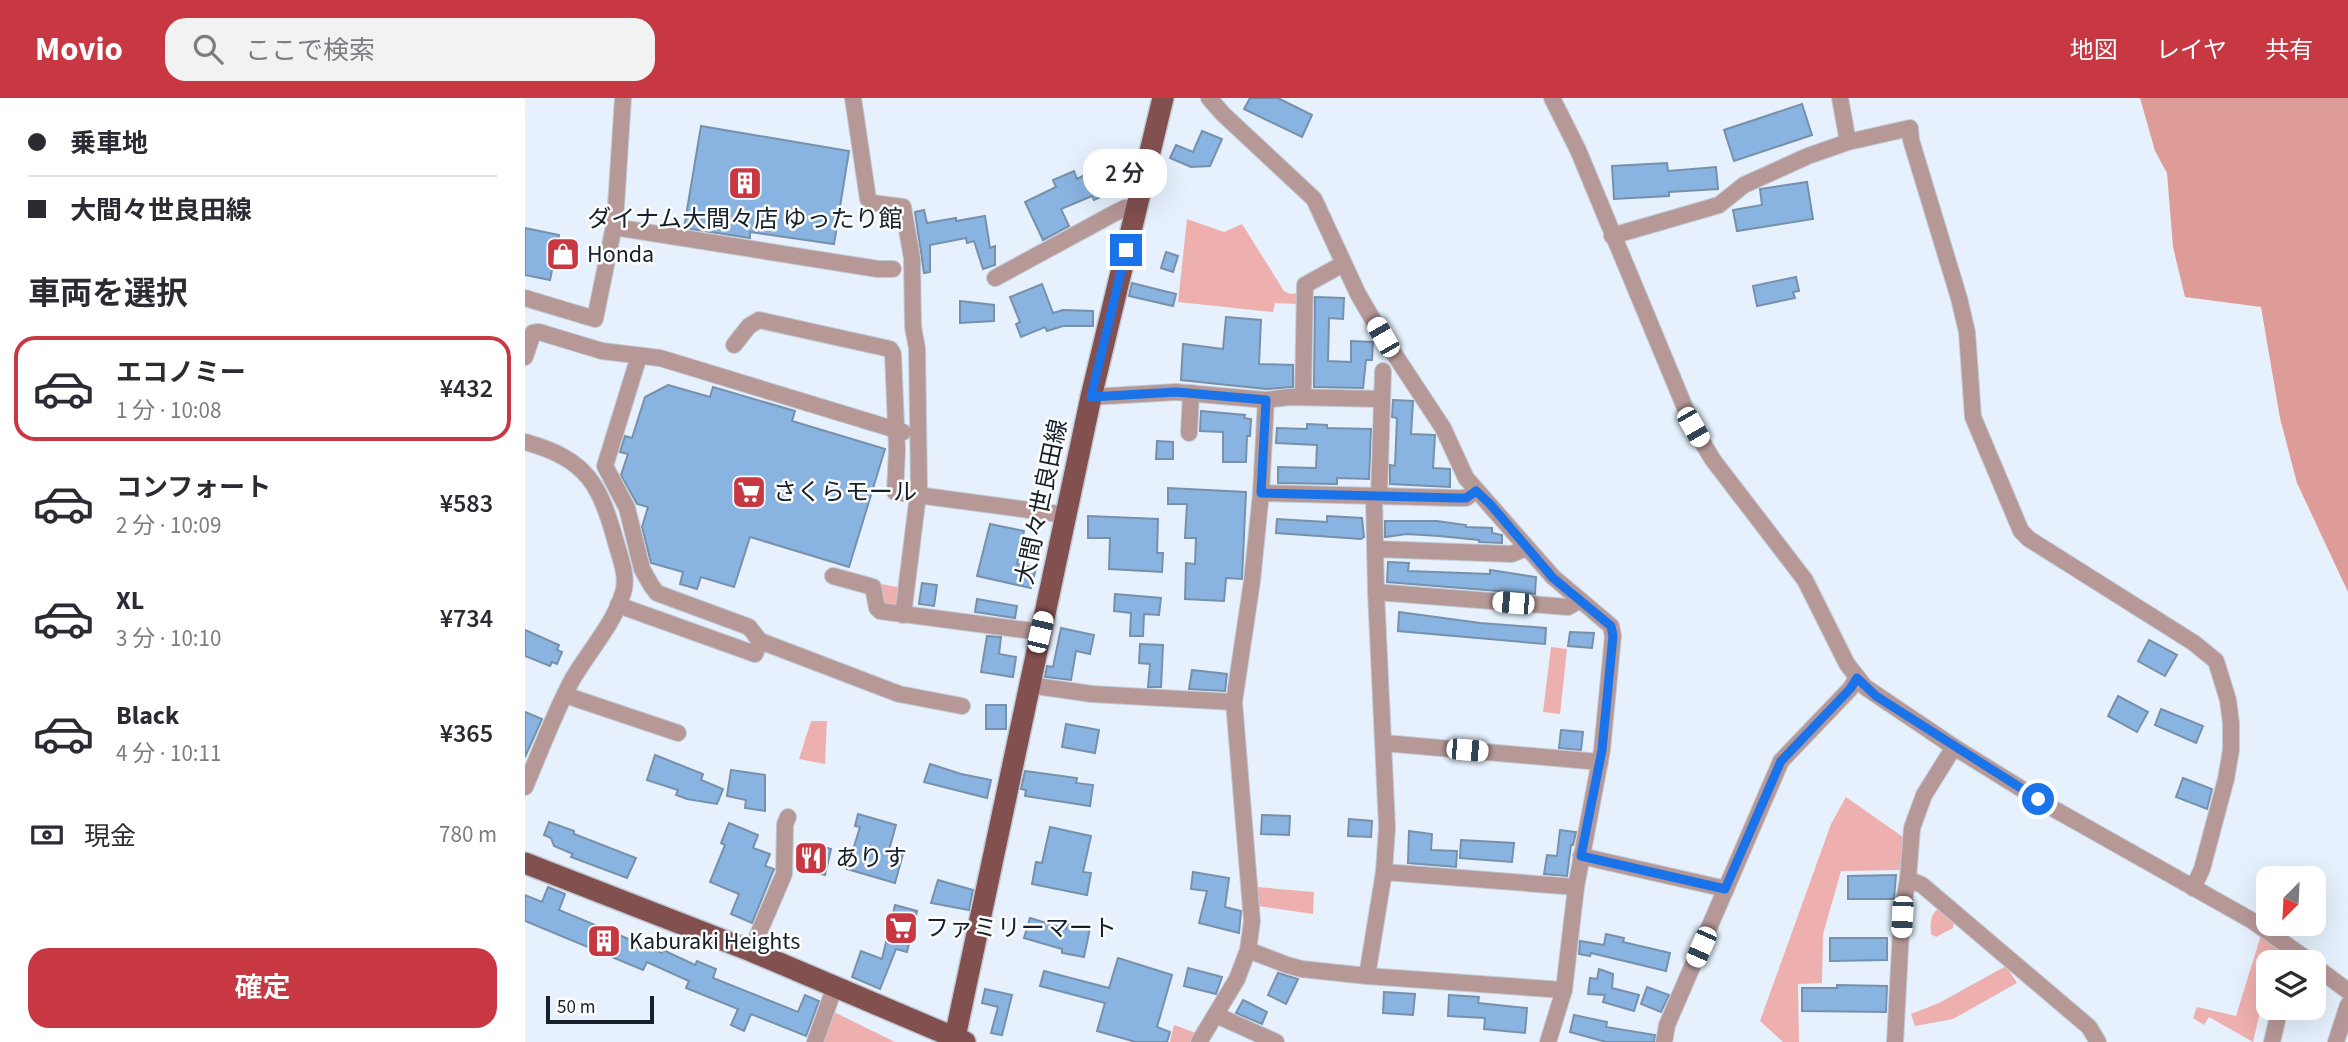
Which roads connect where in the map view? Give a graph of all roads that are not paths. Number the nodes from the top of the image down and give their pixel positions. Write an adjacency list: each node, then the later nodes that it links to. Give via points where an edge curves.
1 (622, 98): 9 (street)
2 (853, 98): 26 (street, via 868,199 906,211)
3 (1163, 98): 8 (main road, 大間々世良田線)
4 (1209, 98): 11 (street, via 1308,192)
5 (1552, 98): 10 (street)
6 (1840, 98): 7 (street)
7 (1848, 142): 10 (street, via 1744,186 1719,205); 58 (street, via 1910,128 1967,332 1973,417 2021,531 2216,661 2228,699 2231,750 2202,869)
8 (1136, 208): 13 (street, via 1113,214); 20 (main road, 大間々世良田線)
9 (614, 227): 12 (street, via 878,270); 14 (street, via 595,319)
10 (1612, 236): 42 (street, via 1693,427 1805,580)
11 (1343, 264): 21 (street, via 1305,285); 28 (street)
12 (893, 268)
13 (995, 278)
14 (525, 298)
15 (734, 345): 24 (street, via 759,320 890,349)
16 (639, 356): 17 (street, via 602,351 539,332 530,337); 24 (street, via 660,358); 41 (street, via 605,466 627,508 646,579 657,593 749,626)
17 (525, 357)
18 (1383, 371): 22 (street)
19 (1191, 393): 20 (street); 23 (street); 25 (street)
20 (1091, 397): 32 (main road, 大間々世良田線)
21 (1303, 397): 22 (street); 23 (street)
22 (1382, 399): 31 (street)
23 (1266, 400): 29 (street)
24 (896, 430): 26 (street); 30 (street, via 895,492)
25 (1189, 433)
26 (920, 434): 30 (street)
27 (525, 442): 38 (street, via 571,460 595,485 607,509 623,572 625,585)
28 (1476, 491): 31 (street, via 1466,498); 33 (street)
29 (1261, 493): 31 (street); 45 (street)
30 (918, 495): 32 (street); 39 (street)
31 (1377, 496): 34 (street)
32 (1066, 515): 40 (main road, 大間々世良田線)
33 (1526, 548): 34 (street, via 1512,554); 37 (street)
34 (1375, 549): 36 (street)
35 (833, 576): 39 (street, via 873,587 877,608)
36 (1375, 592): 37 (street, via 1568,607); 48 (street)
37 (1580, 600): 50 (street, via 1608,622 1612,631)
38 (618, 605): 41 (street); 44 (street)
39 (904, 615): 40 (street)
40 (1048, 620): 43 (main road, 大間々世良田線)
41 (757, 648): 46 (street, via 899,694)
42 (1857, 678): 49 (street, via 1876,696); 59 (street, via 1781,761)
43 (1029, 685): 45 (street, via 1092,694); 71 (main road, 大間々世良田線)
44 (565, 695): 47 (street); 51 (street)
45 (1234, 702): 60 (street, via 1252,909)
46 (963, 706)
47 (678, 733)
48 (1384, 743): 50 (street); 55 (street)
49 (1954, 747): 56 (street, via 1915,818); 58 (street)
50 (1600, 762): 53 (street)
51 (525, 787)
52 (787, 817): 62 (street, via 784,874)
53 (1581, 856): 57 (street); 59 (street)
54 (525, 863): 62 (main road)
55 (1384, 872): 57 (street); 64 (street)
56 (1908, 879): 77 (street); 78 (street, via 1968,923 2088,1027)
57 (1576, 887): 66 (street)
58 (2193, 888): 61 (street, via 2251,920)
59 (1725, 889): 76 (street, via 1667,1025)
60 (1248, 950): 64 (street, via 1294,967); 69 (street)
61 (2285, 950)
62 (751, 951): 65 (main road)
63 (2326, 974): 67 (street)
64 (1367, 976): 66 (street)
65 (835, 986): 71 (main road); 72 (street)
66 (1564, 990): 75 (street)
67 (2348, 991)
68 (2348, 1005): 80 (street)
69 (1216, 1015): 73 (street); 74 (street)
70 (2277, 1020): 79 (street)
71 (958, 1040)
72 (815, 1042)
73 (1199, 1042)
74 (1276, 1042)
75 (1548, 1042)
76 (1664, 1042)
77 (1895, 1042)
78 (2098, 1042)
79 (2272, 1042)
80 (2336, 1042)

